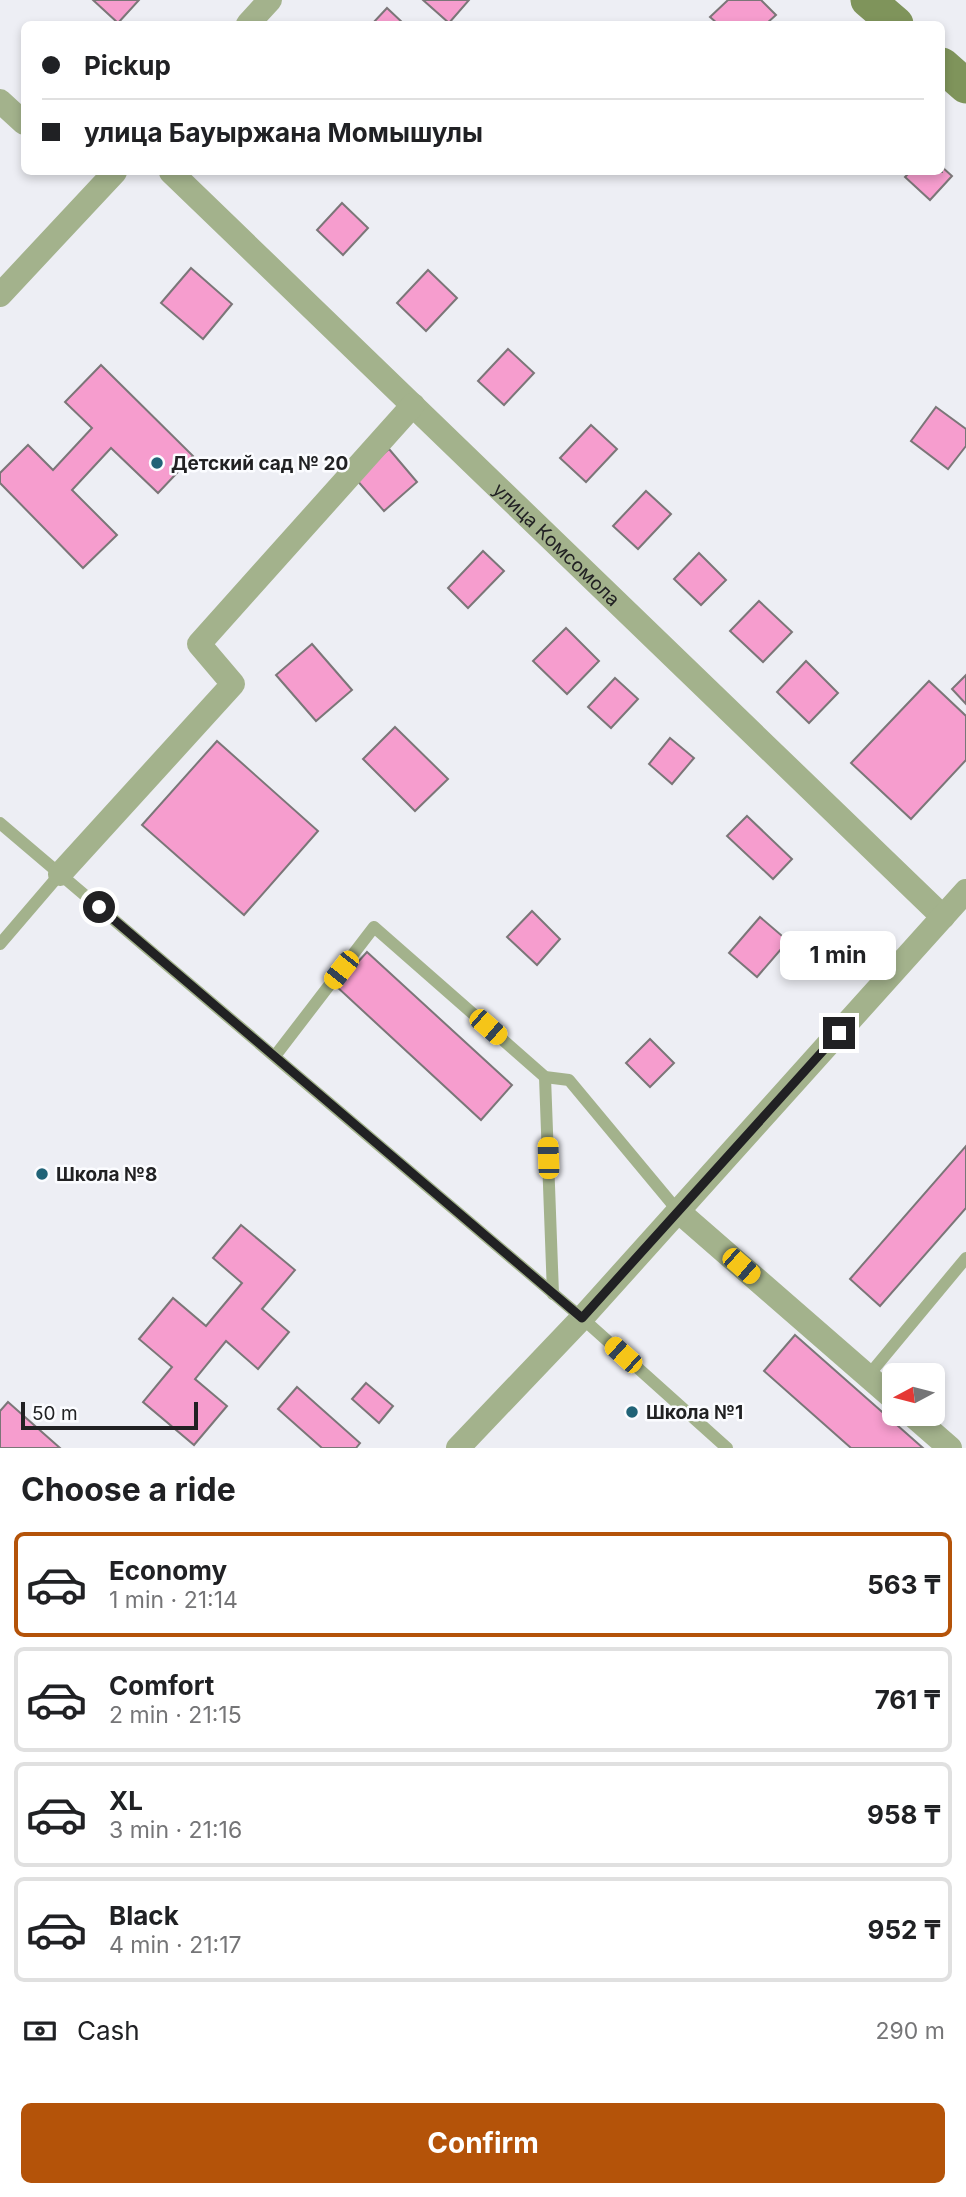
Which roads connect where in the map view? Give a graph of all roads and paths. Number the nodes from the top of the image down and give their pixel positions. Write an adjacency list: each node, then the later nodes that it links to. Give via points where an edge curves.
1 (270, 0): 3 (street)
2 (868, 0): 4 (street)
3 (251, 21)
4 (892, 21)
5 (945, 68): 6 (street)
6 (966, 86)
7 (0, 101): 8 (street)
8 (21, 120)
9 (112, 175): 11 (street)
10 (174, 175): 12 (street, улица Комсомола)
11 (0, 295)
12 (413, 405): 14 (street, via 199,645 233,684); 16 (street, улица Комсомола)
13 (0, 823): 14 (lane)
14 (60, 874): 17 (lane); 18 (lane)
15 (966, 891): 16 (street)
16 (943, 917): 20 (street)
17 (0, 944)
18 (275, 1056): 19 (lane, via 374,927); 22 (lane)
19 (545, 1077): 20 (lane, via 569,1080); 22 (lane)
20 (678, 1211): 23 (street); 24 (street)
21 (966, 1258): 24 (lane)
22 (553, 1294): 23 (lane)
23 (582, 1318): 27 (street); 28 (lane)
24 (868, 1376): 25 (street)
25 (882, 1388)
26 (925, 1426): 29 (street)
27 (458, 1448)
28 (727, 1448)
29 (950, 1448)

